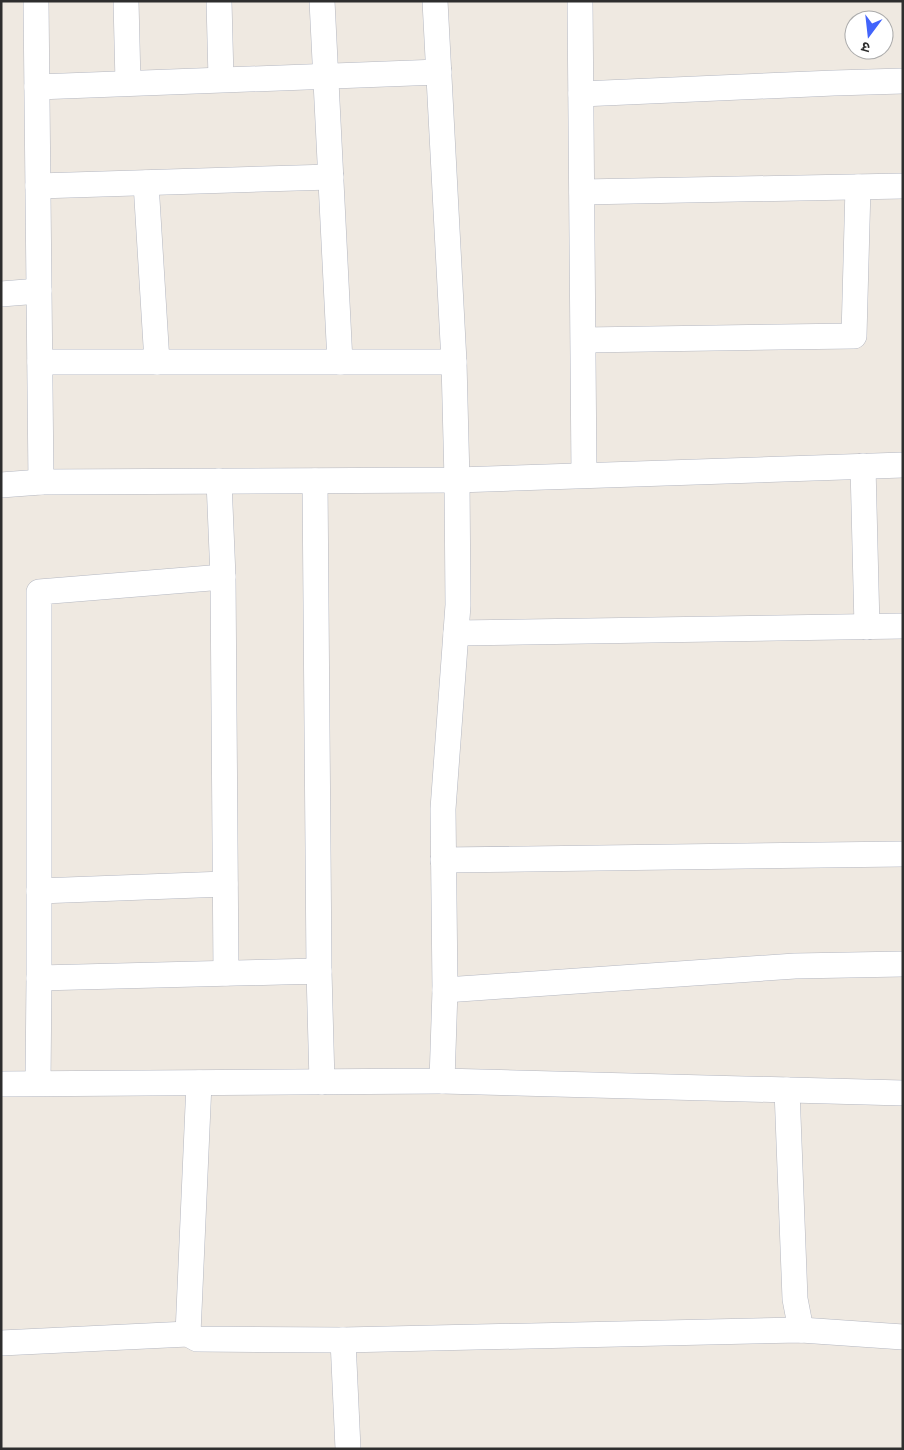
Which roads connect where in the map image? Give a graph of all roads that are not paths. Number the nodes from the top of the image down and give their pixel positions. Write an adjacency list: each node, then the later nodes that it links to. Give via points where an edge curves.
1 (36, 1): 12 (street)
2 (126, 1): 11 (street)
3 (219, 1): 9 (street)
4 (322, 1): 8 (street)
5 (435, 1): 7 (street)
6 (580, 1): 13 (street)
7 (439, 72): 8 (street); 26 (street)
8 (326, 75): 9 (street); 14 (street)
9 (221, 79): 11 (street)
10 (903, 81): 13 (street)
11 (128, 83): 12 (street)
12 (36, 87): 16 (street)
13 (581, 94): 19 (street)
14 (331, 177): 15 (street); 25 (street)
15 (146, 183): 16 (street); 24 (street)
16 (38, 186): 20 (street)
17 (903, 186): 18 (street)
18 (858, 187): 19 (street); 22 (street, via 854,336)
19 (582, 192): 22 (street)
20 (39, 291): 21 (street); 23 (street)
21 (1, 294)
22 (584, 340): 29 (street)
23 (40, 362): 24 (street); 33 (street)
24 (157, 362): 25 (street)
25 (340, 362): 26 (street)
26 (454, 362): 30 (street)
27 (903, 465): 28 (street)
28 (863, 466): 29 (street); 37 (street)
29 (584, 475): 30 (street)
30 (457, 480): 32 (street); 38 (street)
31 (219, 481): 32 (street); 33 (street); 35 (street)
32 (315, 481): 44 (street)
33 (41, 482): 34 (street)
34 (1, 485)
35 (223, 577): 41 (street); 42 (street, via 39,592)
36 (903, 626): 37 (street)
37 (867, 627): 38 (street)
38 (456, 633): 40 (street, via 443,809)
39 (903, 854): 40 (street)
40 (443, 860): 47 (street)
41 (225, 884): 42 (street); 45 (street)
42 (39, 891): 46 (street)
43 (903, 964): 47 (street, via 795,966)
44 (319, 971): 45 (street); 48 (street)
45 (226, 973): 46 (street)
46 (39, 978): 52 (street)
47 (445, 990): 49 (street)
48 (322, 1082): 49 (street); 50 (street)
49 (442, 1082): 53 (street)
50 (199, 1083): 52 (street); 56 (street)
51 (1, 1084): 52 (street)
52 (38, 1084)
53 (788, 1090): 54 (street); 55 (street, via 795,1299)
54 (903, 1093)
55 (801, 1330): 57 (street); 58 (street)
56 (188, 1334): 58 (street, via 197,1339); 59 (street)
57 (903, 1337)
58 (343, 1340): 60 (street)
59 (1, 1343)
60 (348, 1449)

